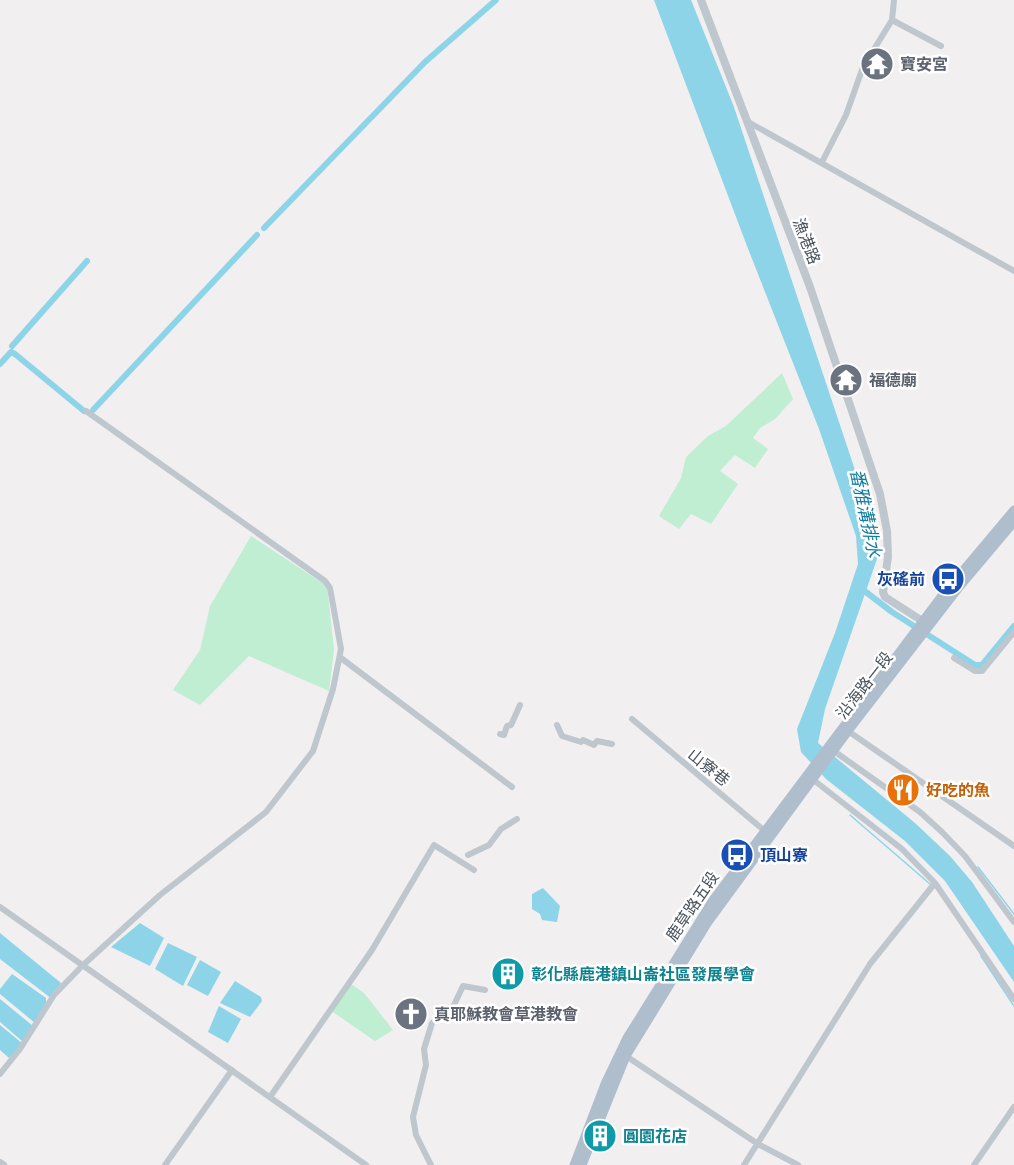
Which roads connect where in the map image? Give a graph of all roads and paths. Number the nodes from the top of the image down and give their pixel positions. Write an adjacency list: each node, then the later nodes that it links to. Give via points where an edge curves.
1 (702, 0): 5 (street, 漁港路)
2 (894, 0): 3 (street)
3 (892, 20): 4 (street); 6 (street, via 863,67 846,116)
4 (941, 46)
5 (750, 123): 6 (street); 12 (street, 漁港路, via 880,494 888,557 883,592)
6 (822, 162): 7 (street)
7 (1014, 271)
8 (86, 411): 15 (street, via 325,581 332,596)
9 (1014, 510): 11 (main road)
10 (1014, 522): 11 (main road)
11 (1002, 530): 12 (main road)
12 (926, 624): 14 (main road)
13 (1014, 632): 16 (street, via 982,671)
14 (918, 634): 20 (main road, 沿海路一段); 23 (main road, 沿海路一段)
15 (341, 658): 25 (street); 34 (street, via 314,751 266,812 160,895)
16 (954, 658)
17 (520, 705): 21 (street, via 511,725 504,735)
18 (632, 719): 27 (street, 山寮巷)
19 (557, 725): 22 (street, via 562,736 594,745 597,741)
20 (848, 731): 23 (main road, 沿海路一段); 28 (street)
21 (500, 734)
22 (612, 744)
23 (830, 749): 24 (main road, 鹿草路五段); 33 (street, via 942,832)
24 (810, 775): 27 (main road, 鹿草路五段); 31 (street, via 902,849)
25 (512, 787)
26 (517, 819): 29 (street, via 501,829 489,845)
27 (766, 832): 37 (main road, 鹿草路五段); 46 (main road, 鹿草路五段, via 713,900 627,1038)
28 (1014, 846)
29 (468, 855)
30 (474, 870): 40 (street, via 434,845 372,950)
31 (936, 883): 36 (street); 42 (street, via 870,964)
32 (0, 907): 34 (street)
33 (1014, 922)
34 (82, 966): 38 (street); 39 (street, via 54,995 21,1049)
35 (485, 990): 45 (street, via 464,986 454,1005 432,1023 427,1033 426,1065 413,1117 416,1135)
36 (1014, 999)
37 (626, 1056): 42 (street); 47 (main road, 鹿草路五段)
38 (232, 1070): 40 (street); 43 (street)
39 (0, 1074)
40 (270, 1096): 44 (street)
41 (1014, 1107): 50 (street)
42 (758, 1144): 48 (street); 49 (street)
43 (165, 1165)
44 (366, 1165)
45 (430, 1165)
46 (574, 1165)
47 (582, 1165)
48 (744, 1165)
49 (798, 1165)
50 (974, 1165)

